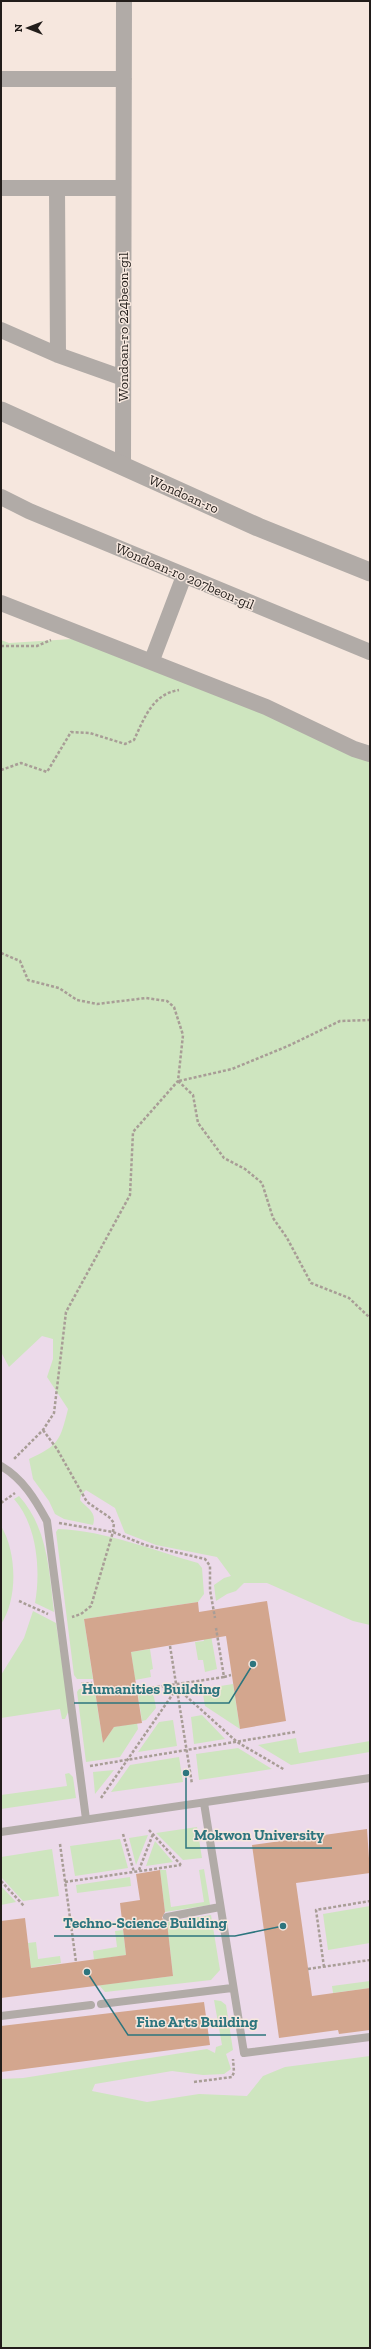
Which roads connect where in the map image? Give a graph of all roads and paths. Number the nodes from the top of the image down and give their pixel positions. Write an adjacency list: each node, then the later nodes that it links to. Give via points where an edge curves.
1 (124, 1): 3 (street, Wondoan-ro 224beon-gil)
2 (1, 79): 3 (street)
3 (124, 79): 6 (street, Wondoan-ro 224beon-gil)
4 (1, 188): 5 (street)
5 (58, 188): 6 (street); 8 (street)
6 (123, 188): 9 (street, Wondoan-ro 224beon-gil)
7 (1, 330): 8 (street)
8 (58, 355): 9 (street)
9 (123, 378): 11 (street, Wondoan-ro 224beon-gil)
10 (1, 411): 11 (street, Wondoan-ro)
11 (123, 467): 13 (street, Wondoan-ro, via 258,527)
12 (1, 497): 14 (street, Wondoan-ro 207beon-gil)
13 (370, 572)
14 (184, 576): 18 (street, Wondoan-ro 207beon-gil); 19 (street)
15 (1, 603): 16 (street)
16 (73, 630): 17 (path, via 37,646); 19 (street)
17 (1, 646)
18 (370, 652)
19 (152, 660): 21 (street)
20 (182, 690): 22 (path, via 175,691 150,707 134,740 125,744 90,733 71,732 48,772 21,763)
21 (370, 754)
22 (1, 770)
23 (1, 954): 25 (path, via 20,961 28,980 59,988 77,1000 97,1004 146,998 167,1001 174,1007 183,1035)
24 (370, 1020): 25 (path, via 340,1020 288,1046 232,1069)
25 (178, 1081): 26 (path, via 193,1095 198,1123 224,1158 245,1169 262,1183 273,1218 311,1283 349,1298); 27 (path, via 133,1132 130,1194 66,1312 54,1413)
26 (370, 1318)
27 (43, 1430): 28 (path); 33 (path, via 57,1449 87,1502 114,1523)
28 (11, 1462)
29 (1, 1466): 32 (lane, via 14,1474 34,1497)
30 (11, 1496): 31 (path)
31 (1, 1503)
32 (47, 1521): 33 (path); 51 (lane)
33 (113, 1532): 36 (path, via 91,1606); 37 (path, via 145,1545 209,1562)
34 (19, 1601): 35 (path)
35 (52, 1616)
36 (75, 1616)
37 (215, 1618)
38 (216, 1628): 41 (path)
39 (170, 1646): 44 (path)
40 (232, 1675): 41 (path)
41 (224, 1677): 44 (path)
42 (92, 1683): 43 (path)
43 (81, 1684)
44 (176, 1684): 45 (path); 46 (path)
45 (177, 1688): 48 (path); 49 (path); 50 (path)
46 (137, 1690)
47 (295, 1732): 48 (path)
48 (237, 1742): 49 (path); 52 (path)
49 (186, 1750): 50 (path); 54 (path)
50 (128, 1760): 51 (path); 55 (path)
51 (79, 1768): 57 (lane)
52 (285, 1770)
53 (370, 1778): 56 (lane)
54 (192, 1784)
55 (101, 1798)
56 (204, 1804): 57 (lane); 69 (lane)
57 (86, 1819): 59 (lane)
58 (149, 1830): 61 (path)
59 (1, 1832)
60 (123, 1834): 64 (path)
61 (153, 1834): 63 (path); 63 (path, via 181,1865)
62 (60, 1844): 66 (path)
63 (139, 1871): 64 (path)
64 (134, 1872): 66 (path)
65 (1, 1881): 68 (path)
66 (65, 1882): 72 (path)
67 (370, 1901): 73 (path, via 316,1910)
68 (24, 1906)
69 (220, 1907): 70 (lane); 75 (lane)
70 (167, 1916)
71 (370, 1960): 73 (path)
72 (76, 1962)
73 (324, 1967): 74 (path)
74 (308, 1969)
75 (232, 1988): 76 (lane); 79 (lane, via 244,2053)
76 (101, 2004)
77 (91, 2005): 78 (lane)
78 (1, 2016)
79 (370, 2037)
80 (233, 2057): 81 (path, via 232,2077)
81 (194, 2082)

